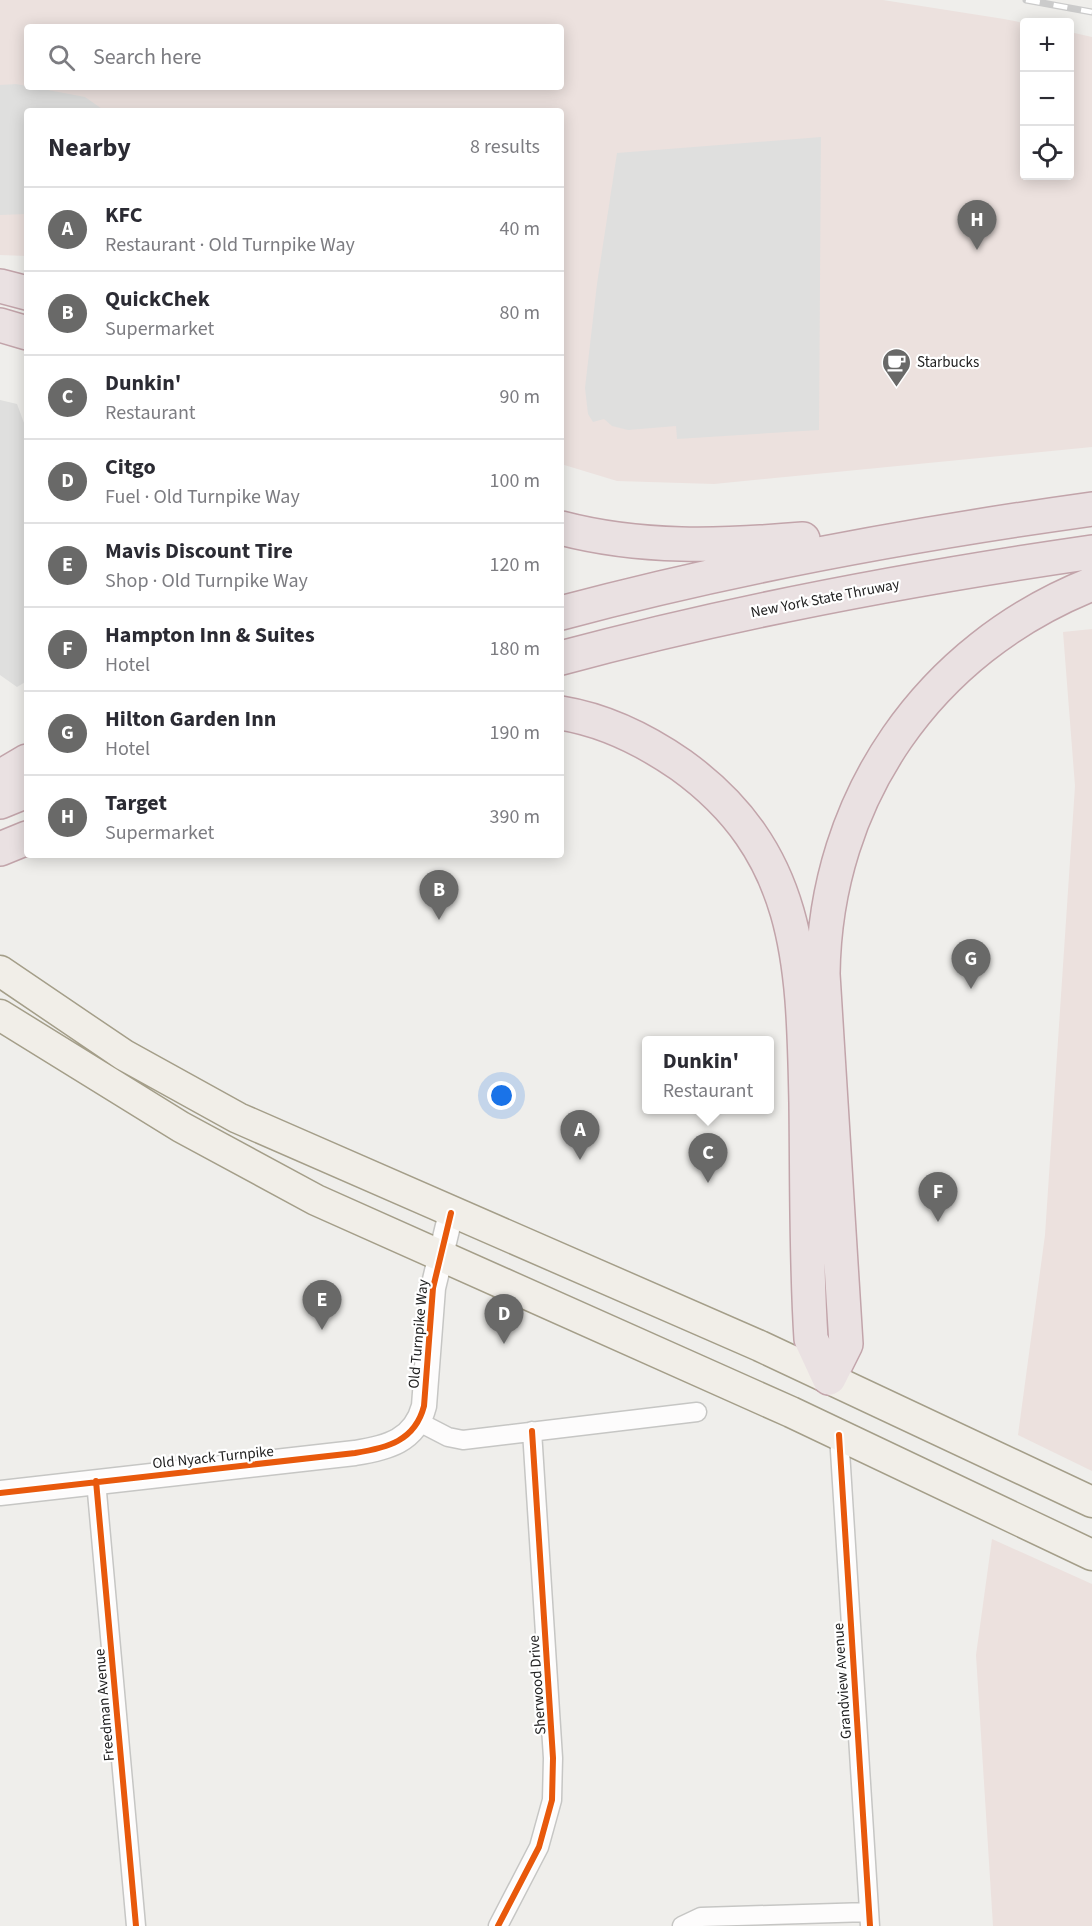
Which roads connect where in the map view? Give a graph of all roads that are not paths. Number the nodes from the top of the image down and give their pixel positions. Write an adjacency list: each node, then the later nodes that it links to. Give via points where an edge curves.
1 (0, 286): 2 (highway)
2 (24, 292)
3 (0, 325): 4 (highway)
4 (24, 332)
5 (1092, 509): 6 (highway)
6 (987, 524): 7 (highway, via 699,546 635,542); 10 (highway, via 757,567)
7 (564, 529)
8 (1092, 552): 11 (highway, New York State Thruway, via 813,599)
9 (1092, 584): 23 (highway, via 1047,604 1004,630 942,681 880,767 839,858 826,916 823,974 846,1344)
10 (564, 612)
11 (564, 657)
12 (564, 713): 23 (highway, via 602,723 637,739 694,775 754,838 781,891 796,945 804,1020 811,1339)
13 (24, 762): 14 (highway)
14 (0, 777)
15 (24, 792): 16 (highway)
16 (0, 802)
17 (24, 839): 18 (highway)
18 (0, 849)
19 (0, 971): 21 (main road, via 117,1051 196,1096 284,1140)
20 (0, 1015): 22 (main road, via 97,1077 269,1176)
21 (451, 1213): 22 (street, Old Turnpike Way); 23 (main road)
22 (439, 1257): 25 (street, Old Turnpike Way, via 425,1398); 27 (main road)
23 (829, 1378): 27 (main road); 30 (main road)
24 (697, 1412): 26 (street)
25 (419, 1422): 26 (street, via 463,1440); 28 (street, Old Nyack Turnpike, via 402,1440 364,1452)
26 (532, 1431): 34 (street, Sherwood Drive, via 553,1758 552,1800 539,1847)
27 (839, 1435): 31 (main road); 32 (street, Grandview Avenue)
28 (96, 1481): 29 (street, Old Nyack Turnpike); 33 (street, Freedman Avenue)
29 (0, 1492)
30 (1092, 1502)
31 (1092, 1555)
32 (870, 1919): 35 (street, via 701,1917)
33 (136, 1926)
34 (498, 1926)
35 (682, 1926)

